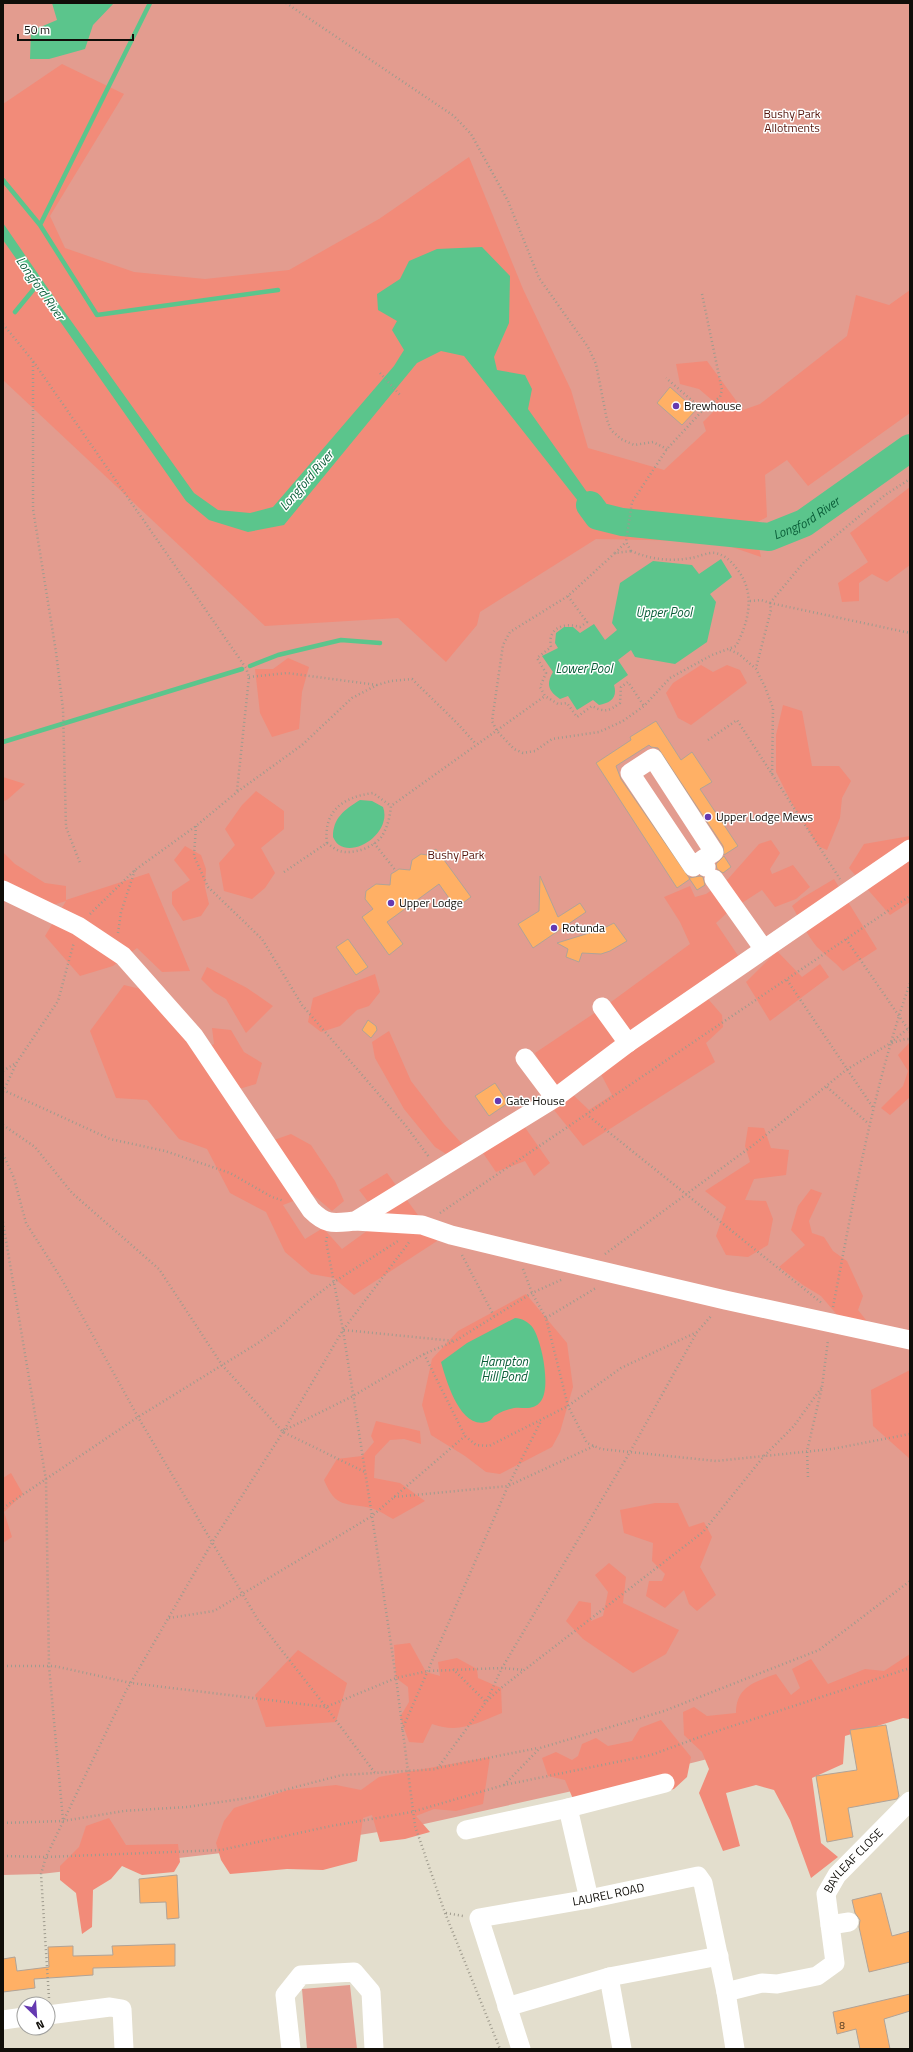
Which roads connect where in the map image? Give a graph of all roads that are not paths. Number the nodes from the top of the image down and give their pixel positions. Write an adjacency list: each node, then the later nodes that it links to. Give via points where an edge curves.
1 (910, 849): 4 (street)
2 (707, 869): 2 (street, via 693,867 630,774 653,758 714,852); 4 (street)
3 (3, 890): 9 (street, via 78,926 123,956 194,1036 311,1210 321,1220 332,1223)
4 (763, 948): 6 (street)
5 (602, 1006): 6 (street)
6 (628, 1043): 8 (street)
7 (525, 1058): 8 (street)
8 (555, 1098): 9 (street)
9 (355, 1221): 10 (street, via 422,1225 517,1251)
10 (910, 1340)
11 (665, 1783): 13 (street)
12 (910, 1800): 17 (street, BAYLEAF CLOSE, via 837,1875 826,1894)
13 (568, 1808): 14 (street); 15 (street)
14 (466, 1830)
15 (589, 1899): 18 (street, LAUREL ROAD, via 698,1876 703,1883); 21 (street, LAUREL ROAD, via 479,1918)
16 (849, 1922): 17 (street)
17 (830, 1926): 20 (street, BAYLEAF CLOSE, via 835,1962 817,1976 777,1984 762,1983)
18 (718, 1956): 19 (street); 20 (street, LAUREL ROAD)
19 (609, 1977): 21 (street); 29 (street)
20 (726, 1992): 30 (street, LAUREL ROAD)
21 (506, 2007): 28 (street, LAUREL ROAD)
22 (56, 2013): 25 (street, via 110,2007 122,2009)
23 (16, 2018): 24 (street)
24 (3, 2020)
25 (124, 2049)
26 (291, 2049): 27 (street, via 285,1995 301,1976 354,1972 371,1992)
27 (374, 2049)
28 (521, 2049)
29 (622, 2049)
30 (735, 2049)

